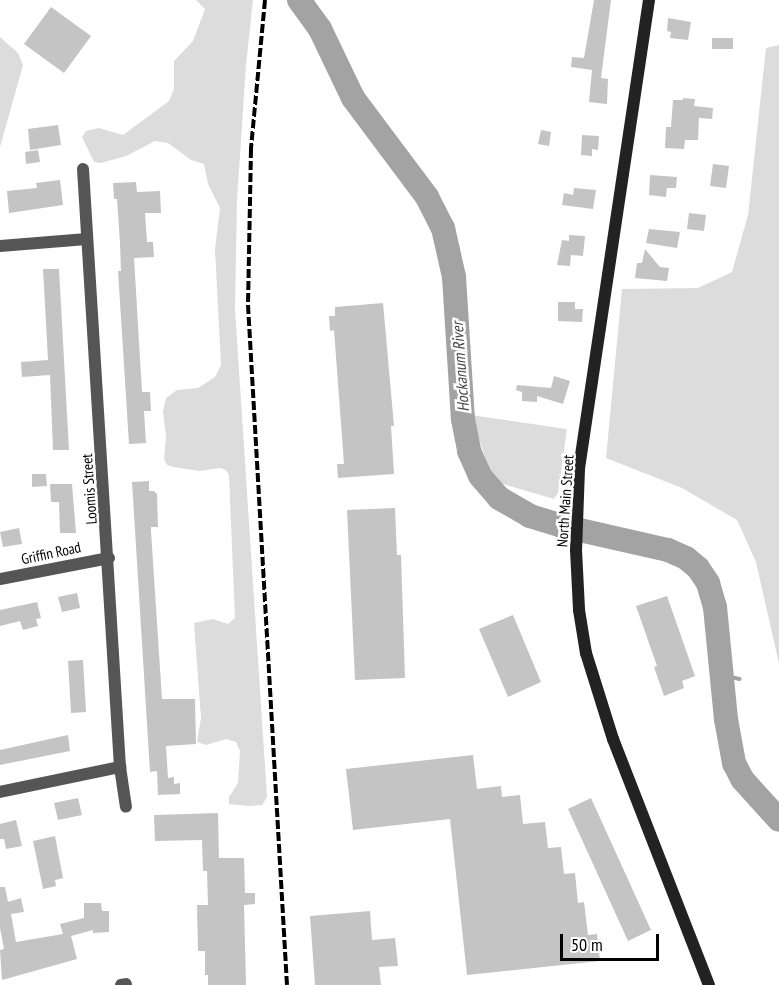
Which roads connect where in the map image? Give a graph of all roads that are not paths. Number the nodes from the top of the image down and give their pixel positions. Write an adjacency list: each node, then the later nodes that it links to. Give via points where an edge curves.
1 (649, 0): 10 (main road, North Main Street, via 579,469 579,610 598,694)
2 (83, 169): 3 (street, Loomis Street)
3 (87, 239): 4 (street); 5 (street, Loomis Street)
4 (0, 246)
5 (109, 558): 6 (street, Griffin Road); 7 (street, Loomis Street)
6 (0, 579)
7 (120, 766): 8 (street); 9 (street, Loomis Street)
8 (0, 792)
9 (126, 807)
10 (709, 985)

